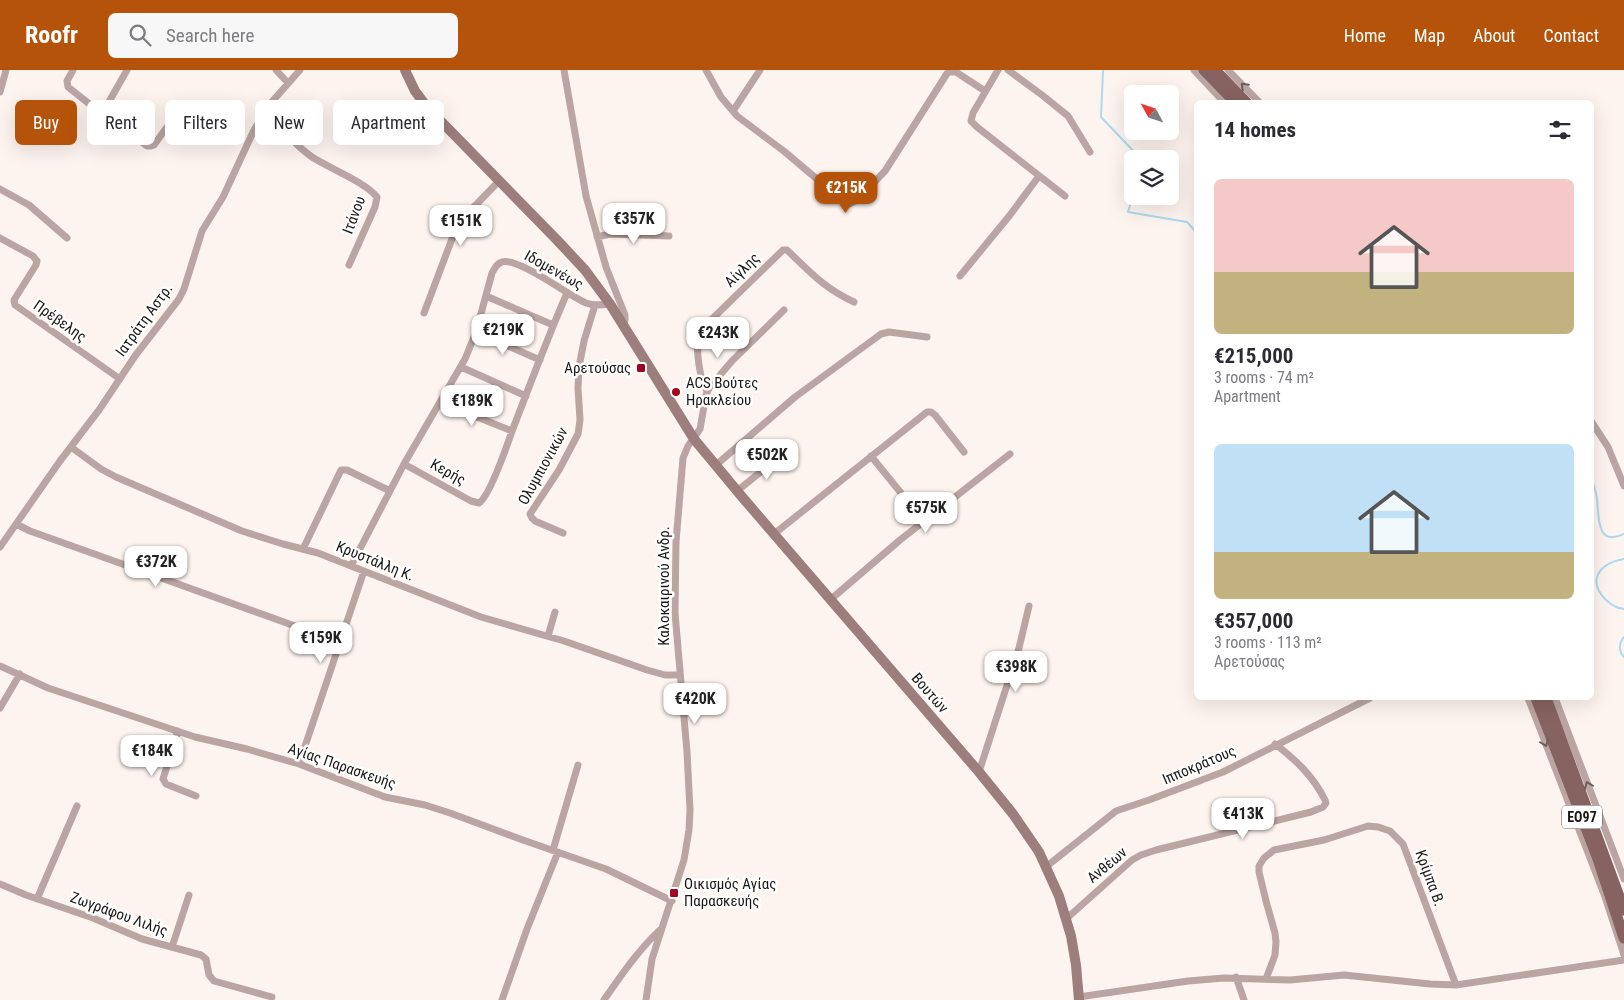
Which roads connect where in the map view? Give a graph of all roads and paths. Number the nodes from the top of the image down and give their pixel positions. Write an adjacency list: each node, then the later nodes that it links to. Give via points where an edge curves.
1 (6, 70): 18 (street)
2 (73, 70): 25 (street, via 68,86)
3 (127, 70): 19 (street)
4 (276, 70): 16 (street)
5 (300, 70): 16 (street, Ιατράτη Αστρ.)
6 (406, 70): 33 (main road, Βουτών, via 411,84 427,107)
7 (564, 70): 37 (street, via 581,175)
8 (706, 70): 26 (street)
9 (760, 70): 26 (street)
10 (998, 70): 17 (street)
11 (1008, 70): 31 (street, via 1068,116)
12 (1194, 70): 21 (street)
13 (1204, 70): 22 (main road)
14 (1215, 70): 23 (main road)
15 (1228, 70): 24 (street, one-way to 15)
16 (288, 83): 20 (street, Ιατράτη Αστρ.)
17 (985, 91): 26 (street, via 956,72 948,72 885,171 849,204); 32 (street, via 972,113 971,122)
18 (0, 92)
19 (110, 100)
20 (274, 100)
21 (1222, 100)
22 (1233, 100)
23 (1244, 100)
24 (1258, 100)
25 (87, 102)
26 (733, 111)
27 (255, 128): 55 (street, Ιατράτη Αστρ., via 224,197 202,231 179,299)
28 (165, 130): 29 (street)
29 (155, 143)
30 (300, 145): 40 (street, Ιτάνου, via 310,155 378,197)
31 (1090, 152)
32 (1039, 176): 35 (street); 41 (street)
33 (499, 181): 45 (main road, Βουτών, via 576,259); 48 (street, via 470,210 455,231)
34 (0, 189): 39 (street, via 29,206)
35 (1065, 196)
36 (669, 236): 37 (street, via 610,234)
37 (597, 237): 49 (street, via 625,315)
38 (0, 238): 55 (street, Πρέβελης, via 37,260 14,300 15,305)
39 (67, 238)
40 (349, 265)
41 (960, 276)
42 (566, 293): 43 (street, Ιδομενέως, via 522,267 503,262 494,269); 46 (street, Ιδομενέως); 50 (street)
43 (486, 296): 50 (street); 51 (street, Ιδομενέως)
44 (854, 302): 56 (street, Αίγλης, via 833,292 787,250 783,250 700,333 699,363)
45 (610, 304): 46 (street, Ιδομενέως); 49 (main road, Βουτών)
46 (596, 305): 74 (street, Ολυμπιονικών, via 579,367 578,434 530,514 534,520)
47 (784, 310): 56 (street, via 721,372)
48 (424, 313)
49 (622, 324): 61 (main road, Βουτών)
50 (554, 325): 53 (street)
51 (476, 332): 53 (street); 54 (street, Ιδομενέως)
52 (927, 337): 68 (street, via 889,332 880,334 790,401)
53 (540, 360): 57 (street)
54 (461, 367): 57 (street); 58 (street, Ιδομενέως)
55 (120, 379): 62 (street, Ιατράτη Αστρ.)
56 (707, 391): 61 (street, Καλοκαιρινού Ανδρ., via 700,429)
57 (526, 396): 60 (street)
58 (440, 402): 60 (street); 67 (street, Ιδομενέως)
59 (1594, 426): 69 (street, via 1608,447)
60 (512, 431): 67 (street, Κερής, via 480,503)
61 (694, 439): 68 (main road, Βουτών); 87 (street, Καλοκαιρινού Ανδρ., via 683,458 678,515 674,613)
62 (71, 447): 73 (street, Ιατράτη Αστρ.); 77 (street, Κρυστάλλη Κ., via 130,483 242,531)
63 (964, 452): 66 (street, via 937,416 929,412)
64 (784, 453): 71 (street)
65 (1010, 454): 80 (street, via 900,540)
66 (871, 456): 72 (street); 75 (street)
67 (404, 464): 70 (street, Ιδομενέως)
68 (716, 465): 71 (main road, Βουτών)
69 (1624, 486)
70 (390, 491): 77 (street, via 343,469); 78 (street, Ιδομενέως)
71 (737, 491): 75 (main road, Βουτών)
72 (901, 494)
73 (16, 524): 76 (street, Ιατράτη Αστρ.); 83 (street)
74 (563, 533)
75 (774, 534): 80 (main road, Βουτών)
76 (0, 547)
77 (303, 549): 78 (street, Κρυστάλλη Κ.)
78 (351, 566): 79 (street, Κρυστάλλη Κ.)
79 (364, 571): 84 (street, Κρυστάλλη Κ., via 504,625); 97 (street)
80 (830, 600): 99 (main road, Βουτών)
81 (1029, 606): 99 (street, via 1020,648)
82 (555, 612): 84 (street)
83 (306, 630)
84 (548, 636): 87 (street, Κρυστάλλη Κ., via 647,670)
85 (0, 666): 86 (street, Αγίας Παρασκευής)
86 (20, 674): 93 (street); 94 (street, Αγίας Παρασκευής, via 48,688)
87 (680, 675): 109 (street, Καλοκαιρινού Ανδρ., via 690,810 684,860)
88 (1366, 700): 95 (street, Ιπποκράτους)
89 (1529, 700): 115 (street, one-way to 115)
90 (1537, 700): 113 (main road, ΕΟ97, via 1598,859)
91 (1547, 700): 100 (main road, ΕΟ97)
92 (1557, 700): 96 (street)
93 (0, 708)
94 (178, 731): 97 (street, Αγίας Παρασκευής); 101 (street, via 163,779 166,784)
95 (1275, 744): 104 (street, Ιπποκράτους, via 1223,772 1116,810); 111 (street, Ανθέων, via 1304,768 1323,795 1324,807 1141,855)
96 (1575, 750): 100 (main road); 105 (street, one-way to 96)
97 (298, 764): 103 (street, Αγίας Παρασκευής, via 385,797 425,805)
98 (578, 764): 103 (street)
99 (979, 772): 104 (main road, Βουτών, via 1022,826)
100 (1574, 773): 110 (main road, ΕΟ97)
101 (196, 796)
102 (77, 806): 108 (street)
103 (556, 851): 109 (street, Αγίας Παρασκευής, via 606,869); 122 (street)
104 (1046, 866): 111 (main road, Βουτών)
105 (1624, 879)
106 (0, 884): 108 (street, Ζωγράφου Λιλής)
107 (189, 895): 114 (street)
108 (37, 899): 114 (street, Ζωγράφου Λιλής)
109 (672, 901): 112 (street, Καλοκαιρινού Ανδρ.)
110 (1624, 910)
111 (1066, 919): 121 (main road, Βουτών)
112 (664, 926): 123 (street, via 646,942); 124 (street, Καλοκαιρινού Ανδρ., via 652,959)
113 (1624, 938)
114 (172, 948): 120 (street, Ζωγράφου Λιλής, via 203,956 209,975 216,982)
115 (1624, 955)
116 (1624, 960): 119 (street)
117 (1236, 977): 118 (street); 121 (street, via 1195,980); 125 (street)
118 (1266, 979): 119 (street, via 1344,975); 119 (street, Κρίμπα Β., via 1274,956 1276,933 1259,872 1262,860 1274,850 1371,826 1390,831 1403,844)
119 (1456, 985)
120 (272, 997)
121 (1079, 999)
122 (502, 1000)
123 (604, 1000)
124 (646, 1000)
125 (1244, 1000)

